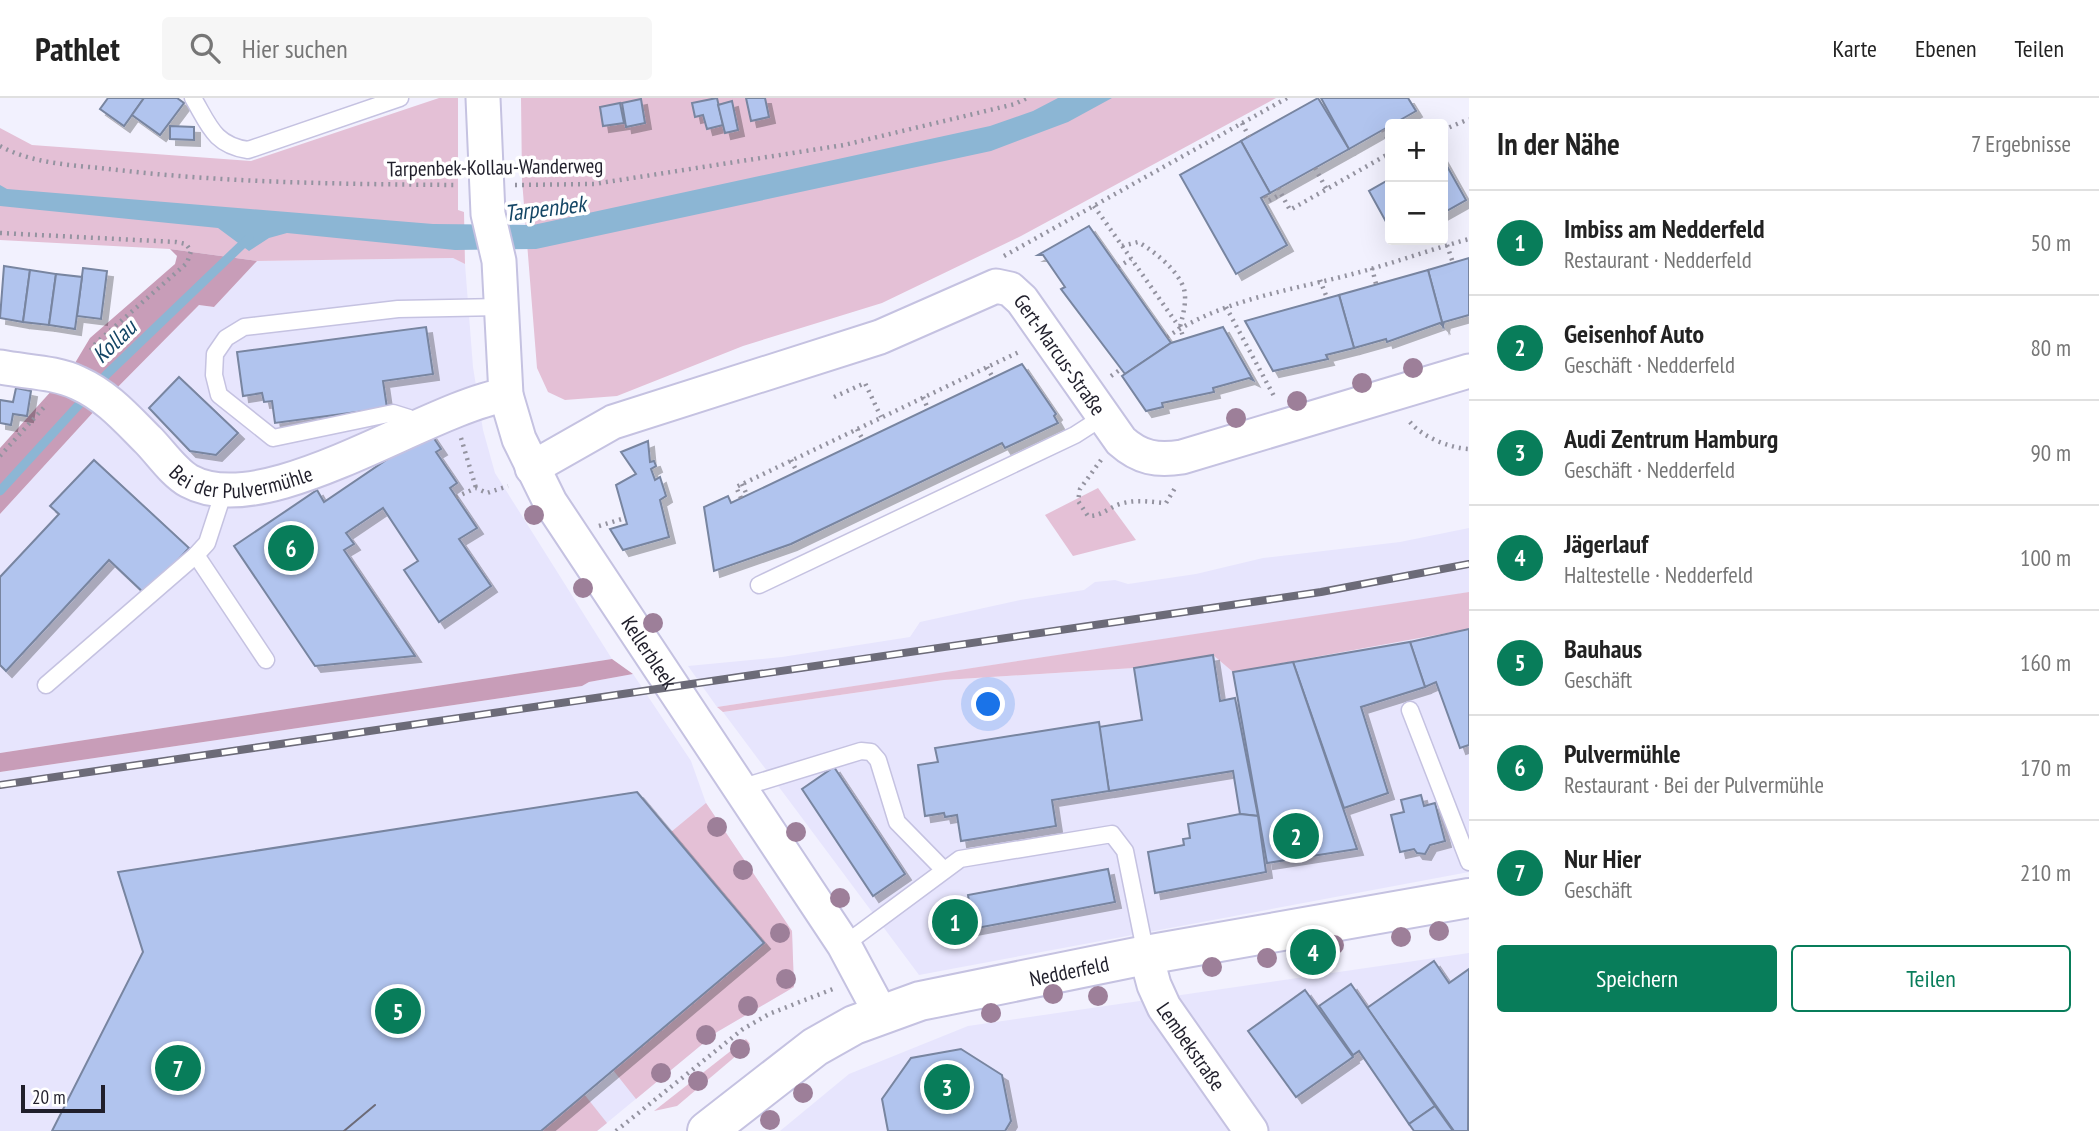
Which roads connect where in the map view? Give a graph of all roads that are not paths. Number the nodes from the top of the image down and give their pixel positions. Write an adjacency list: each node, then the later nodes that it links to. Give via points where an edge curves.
1 (193, 98): 2 (lane, via 215,135 231,147 248,150)
2 (400, 98)
3 (484, 98): 4 (street, Kellerbleek, via 487,200 499,261)
4 (501, 307): 7 (street, Kellerbleek); 9 (lane, via 398,309 257,324 226,338 215,354 219,395 273,438 393,413 409,418)
5 (0, 367): 11 (street, Bei der Pulvermühle, via 73,381 110,401 189,481)
6 (1469, 371): 8 (street, Gert-Marcus-Straße, via 1165,460 1133,452)
7 (506, 395): 9 (street, Bei der Pulvermühle, via 482,399); 10 (street, Kellerbleek)
8 (1103, 417): 10 (street, Gert-Marcus-Straße, via 1022,300 1010,289 996,286 880,337 613,422); 13 (lane, via 1075,435)
9 (415, 429): 11 (street, Bei der Pulvermühle, via 274,484)
10 (534, 472): 17 (street, Kellerbleek, via 578,547)
11 (224, 491): 12 (lane, via 206,543)
12 (195, 555): 14 (lane); 15 (lane)
13 (759, 585)
14 (266, 660)
15 (46, 685)
16 (1410, 710): 18 (lane)
17 (740, 788): 19 (lane, via 861,751 871,752 878,760 897,822); 21 (street, Kellerbleek)
18 (1469, 862)
19 (944, 870): 21 (lane); 22 (lane, via 960,859 1112,834 1125,851)
20 (1469, 898): 22 (main road, Nedderfeld)
21 (845, 945): 23 (street, Kellerbleek)
22 (1146, 954): 23 (main road, Nedderfeld, via 943,995); 25 (street, Lembekstraße, via 1164,1007)
23 (881, 1014): 24 (main road, Nedderfeld, via 797,1059)
24 (707, 1131)
25 (1251, 1131)

